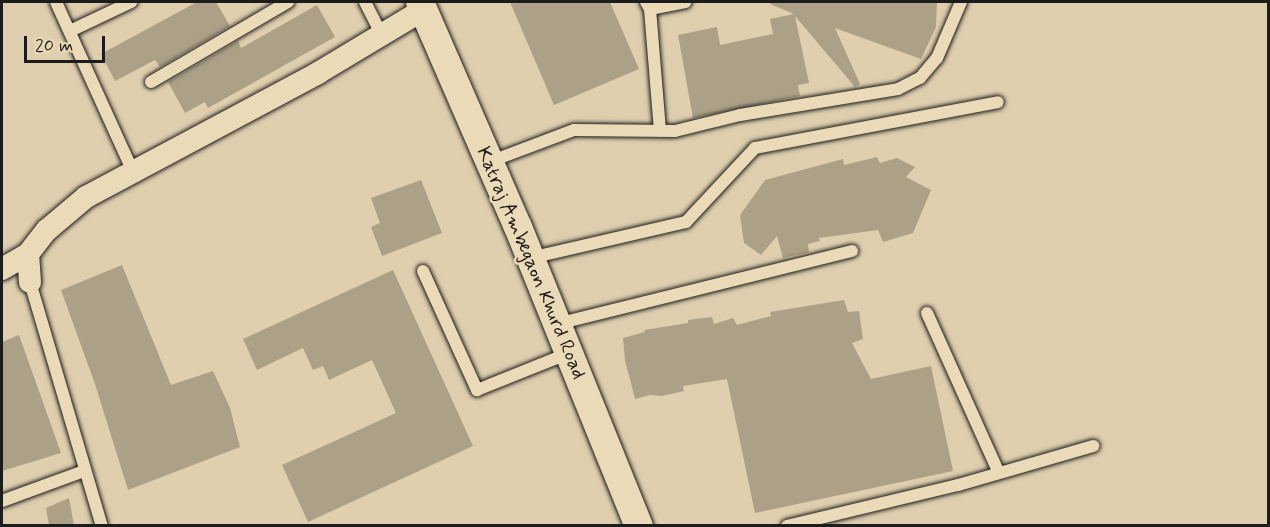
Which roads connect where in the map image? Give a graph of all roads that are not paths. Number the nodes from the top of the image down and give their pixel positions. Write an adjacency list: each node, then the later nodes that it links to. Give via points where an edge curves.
1 (56, 2): 9 (lane)
2 (131, 2): 9 (lane)
3 (288, 2): 11 (lane)
4 (364, 2): 10 (lane)
5 (685, 2): 7 (lane)
6 (961, 2): 13 (lane, via 937,58 920,78 898,89)
7 (648, 5): 13 (lane)
8 (422, 6): 10 (street); 14 (street, Katraj Ambegaon Khurd Road)
9 (70, 31): 15 (lane)
10 (382, 35): 15 (street)
11 (151, 82)
12 (998, 102): 18 (lane, via 755,148 686,222)
13 (660, 131): 14 (lane, via 574,130)
14 (489, 162): 18 (street, Katraj Ambegaon Khurd Road)
15 (133, 172): 17 (street, via 86,197 47,230)
16 (852, 251): 23 (lane)
17 (28, 254): 19 (street); 21 (street)
18 (530, 258): 23 (street, Katraj Ambegaon Khurd Road)
19 (2, 268)
20 (423, 270): 24 (lane, via 477,390)
21 (30, 282): 26 (lane)
22 (927, 313): 27 (lane)
23 (557, 324): 24 (street, Katraj Ambegaon Khurd Road)
24 (569, 353): 30 (street, Katraj Ambegaon Khurd Road)
25 (1093, 446): 27 (lane)
26 (84, 471): 28 (lane); 29 (lane)
27 (999, 473): 31 (lane)
28 (2, 501)
29 (102, 525)
30 (639, 525)
31 (787, 525)

